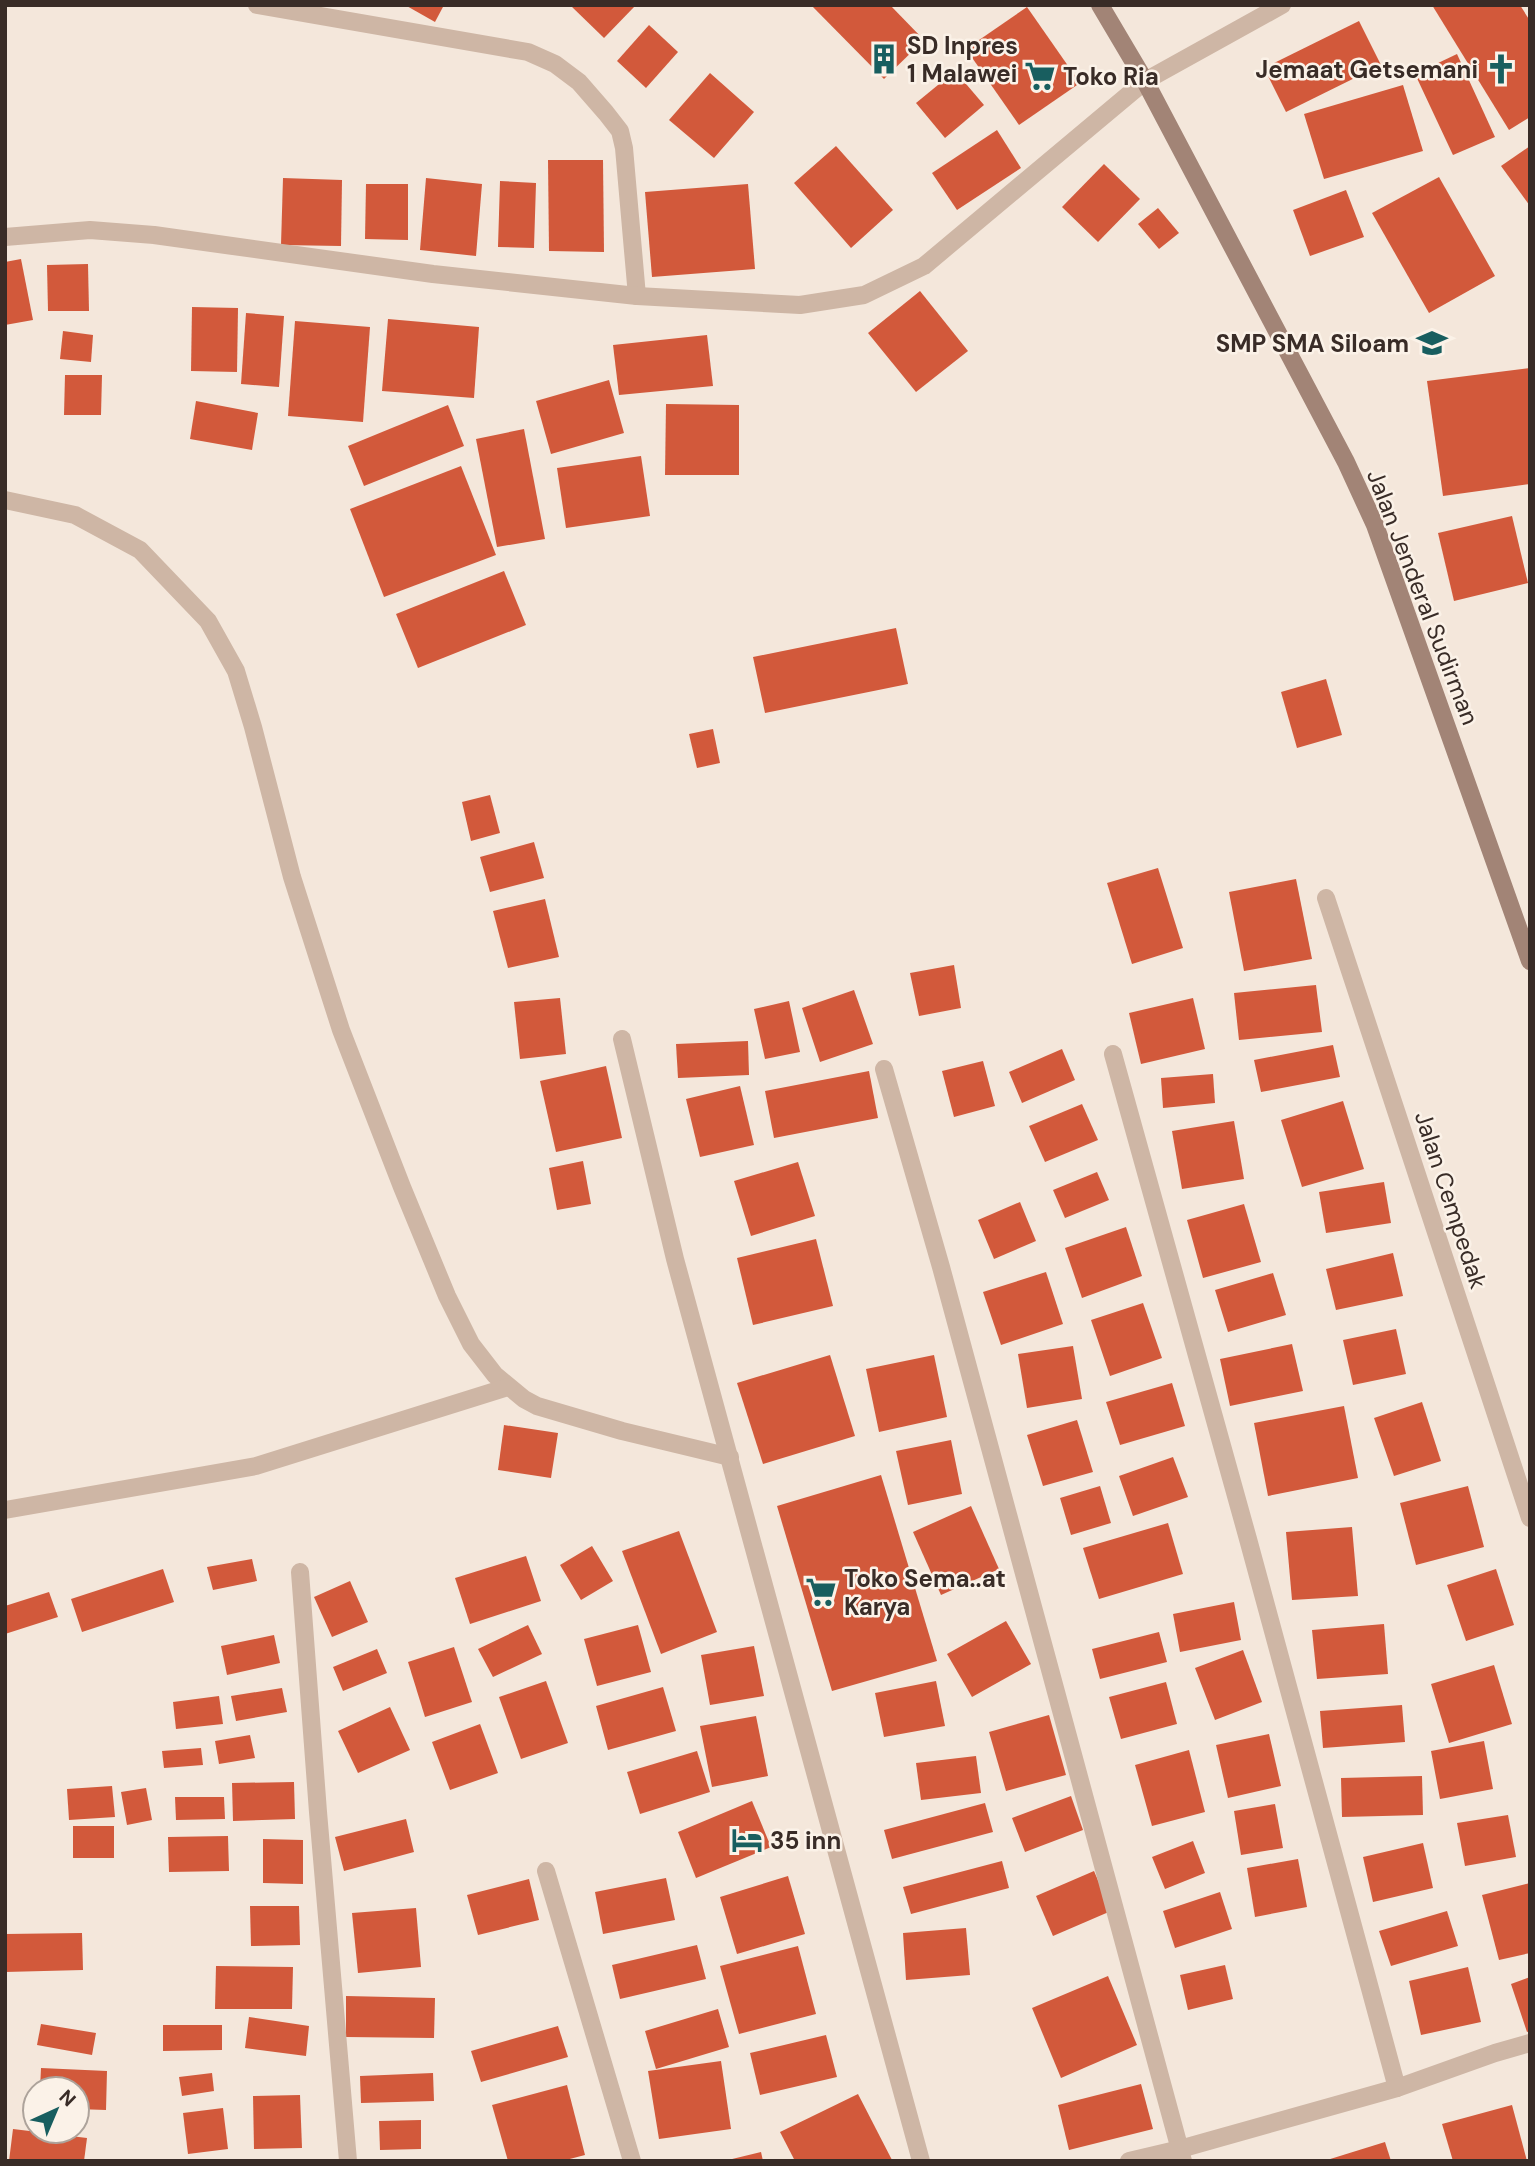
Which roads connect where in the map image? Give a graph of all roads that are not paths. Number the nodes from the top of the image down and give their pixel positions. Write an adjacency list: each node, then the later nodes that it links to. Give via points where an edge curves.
1 (257, 5): 6 (street, via 528,52 579,82 620,131)
2 (1100, 5): 4 (main road, Jalan Jenderal Sudirman)
3 (1282, 5): 4 (street)
4 (1145, 81): 6 (street, via 924,266 864,295 800,305); 9 (main road, Jalan Jenderal Sudirman, via 1376,525)
5 (5, 237): 6 (street, via 90,230 154,235 433,274)
6 (637, 296)
7 (5, 500): 13 (street, via 75,515 140,550 208,621 236,671 292,877 341,1030 401,1187 471,1343)
8 (1326, 898): 16 (street, Jalan Cempedak)
9 (1530, 961)
10 (622, 1039): 14 (street, via 675,1259)
11 (1113, 1054): 20 (street)
12 (884, 1069): 21 (street)
13 (508, 1387): 14 (street, via 551,1411); 15 (street, via 256,1466)
14 (730, 1457): 24 (street)
15 (5, 1510)
16 (1530, 1518)
17 (300, 1572): 22 (street)
18 (546, 1871): 23 (street)
19 (1530, 2043): 20 (street)
20 (1397, 2088): 21 (street)
21 (1181, 2155): 25 (street)
22 (348, 2161)
23 (632, 2161)
24 (921, 2161)
25 (1129, 2161)

